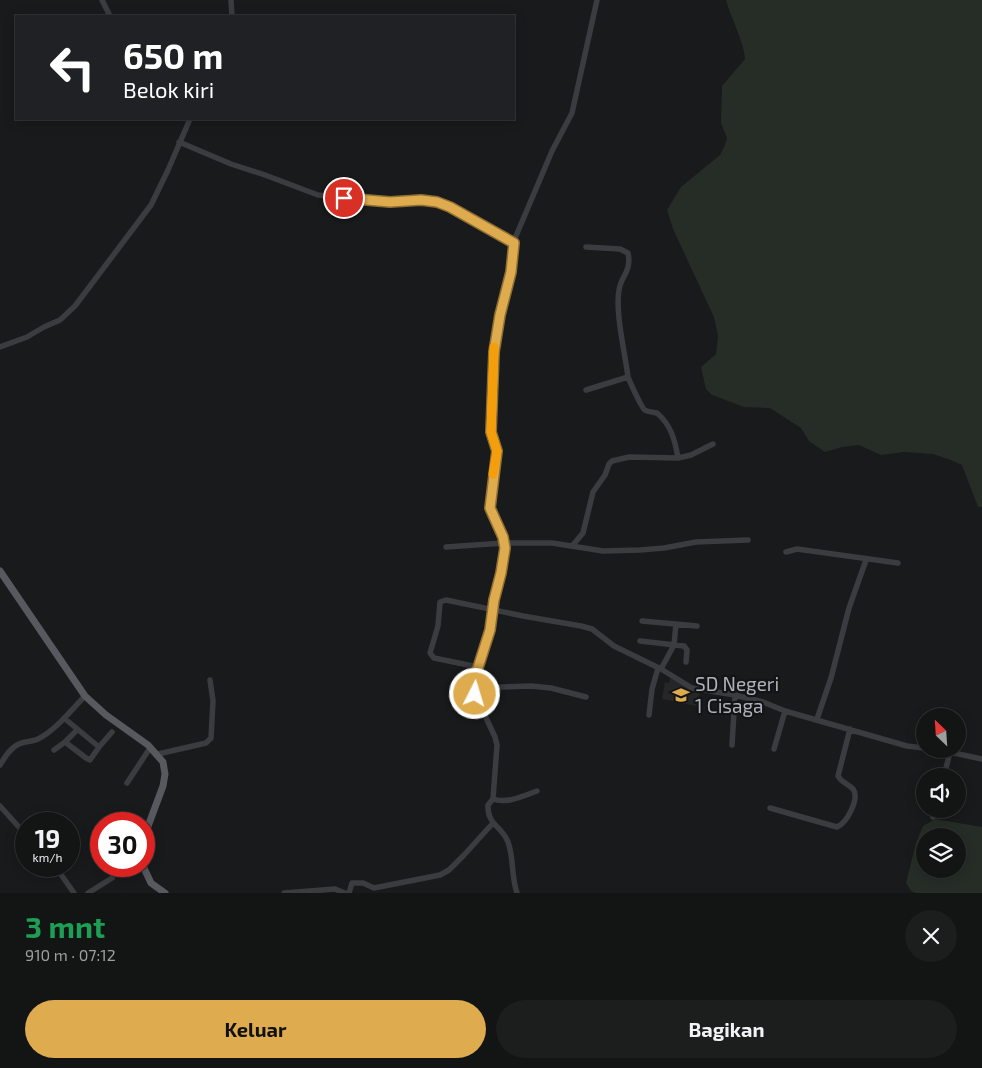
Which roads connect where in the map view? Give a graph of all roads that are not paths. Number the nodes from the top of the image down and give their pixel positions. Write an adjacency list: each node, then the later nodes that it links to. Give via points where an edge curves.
1 (102, 0): 4 (street)
2 (231, 0): 5 (street)
3 (597, 0): 8 (street, via 572,113 552,150)
4 (110, 15)
5 (232, 15)
6 (190, 120): 7 (street)
7 (179, 142): 8 (street, via 318,195 390,202 437,202); 10 (street, via 151,204 75,306 60,320)
8 (514, 243): 16 (street, via 494,352 491,432 497,451 490,508)
9 (586, 247): 11 (street, via 620,249 628,253 627,274 619,289 618,309)
10 (0, 347)
11 (628, 377): 12 (street); 14 (street, via 642,408 657,413 673,433)
12 (586, 390)
13 (713, 444): 14 (street)
14 (678, 458): 17 (street, via 612,460 593,492 583,533)
15 (748, 540): 17 (street, via 696,542 640,550 603,551)
16 (504, 543): 17 (street); 18 (street); 23 (street, via 504,560)
17 (572, 546)
18 (446, 547)
19 (786, 552): 20 (street, via 797,549)
20 (866, 560): 21 (street); 40 (street)
21 (898, 564)
22 (0, 570): 35 (main road)
23 (492, 610): 30 (street, via 490,630); 30 (street, via 446,600 438,604 438,622 430,653 434,658); 31 (street, via 592,629 614,646)
24 (642, 621): 25 (street)
25 (676, 624): 26 (street); 28 (street)
26 (697, 626)
27 (640, 641): 28 (street)
28 (674, 645): 29 (street, via 685,647); 31 (street)
29 (686, 662)
30 (478, 667): 33 (street)
31 (660, 669): 34 (street, via 692,688); 38 (street, via 652,689)
32 (210, 680): 51 (street, via 213,701 211,738 206,743)
33 (474, 688): 36 (street, via 530,686); 57 (street, via 496,741)
34 (735, 695): 37 (street); 45 (street)
35 (85, 696): 39 (street); 48 (main road)
36 (586, 697)
37 (785, 711): 40 (street); 50 (street)
38 (649, 714)
39 (64, 718): 42 (street); 54 (street, via 37,740 19,744 10,750)
40 (817, 719): 41 (street)
41 (850, 728): 47 (street); 59 (street, via 838,776 854,790 855,796 843,824 838,827)
42 (77, 730): 44 (street); 46 (street)
43 (112, 732): 46 (street)
44 (65, 742): 46 (street, via 89,760); 49 (street)
45 (732, 745)
46 (99, 747)
47 (916, 747)
48 (150, 748): 51 (main road); 55 (street)
49 (54, 750)
50 (774, 750)
51 (158, 754): 60 (main road, via 165,768 164,780)
52 (966, 755): 53 (street)
53 (982, 759)
54 (0, 765)
55 (127, 783)
56 (537, 791): 57 (street, via 513,800)
57 (493, 799): 62 (street, via 488,805)
58 (0, 806): 61 (street)
59 (770, 808)
60 (153, 812)
61 (15, 823)
62 (492, 824): 71 (street, via 445,872 374,888 352,883); 72 (street, via 508,843)
63 (63, 877): 66 (street)
64 (148, 877): 68 (main road)
65 (112, 878): 67 (street)
66 (74, 893)
67 (88, 893)
68 (165, 893)
69 (284, 893): 70 (street, via 334,889)
70 (345, 893)
71 (349, 893)
72 (517, 893)

